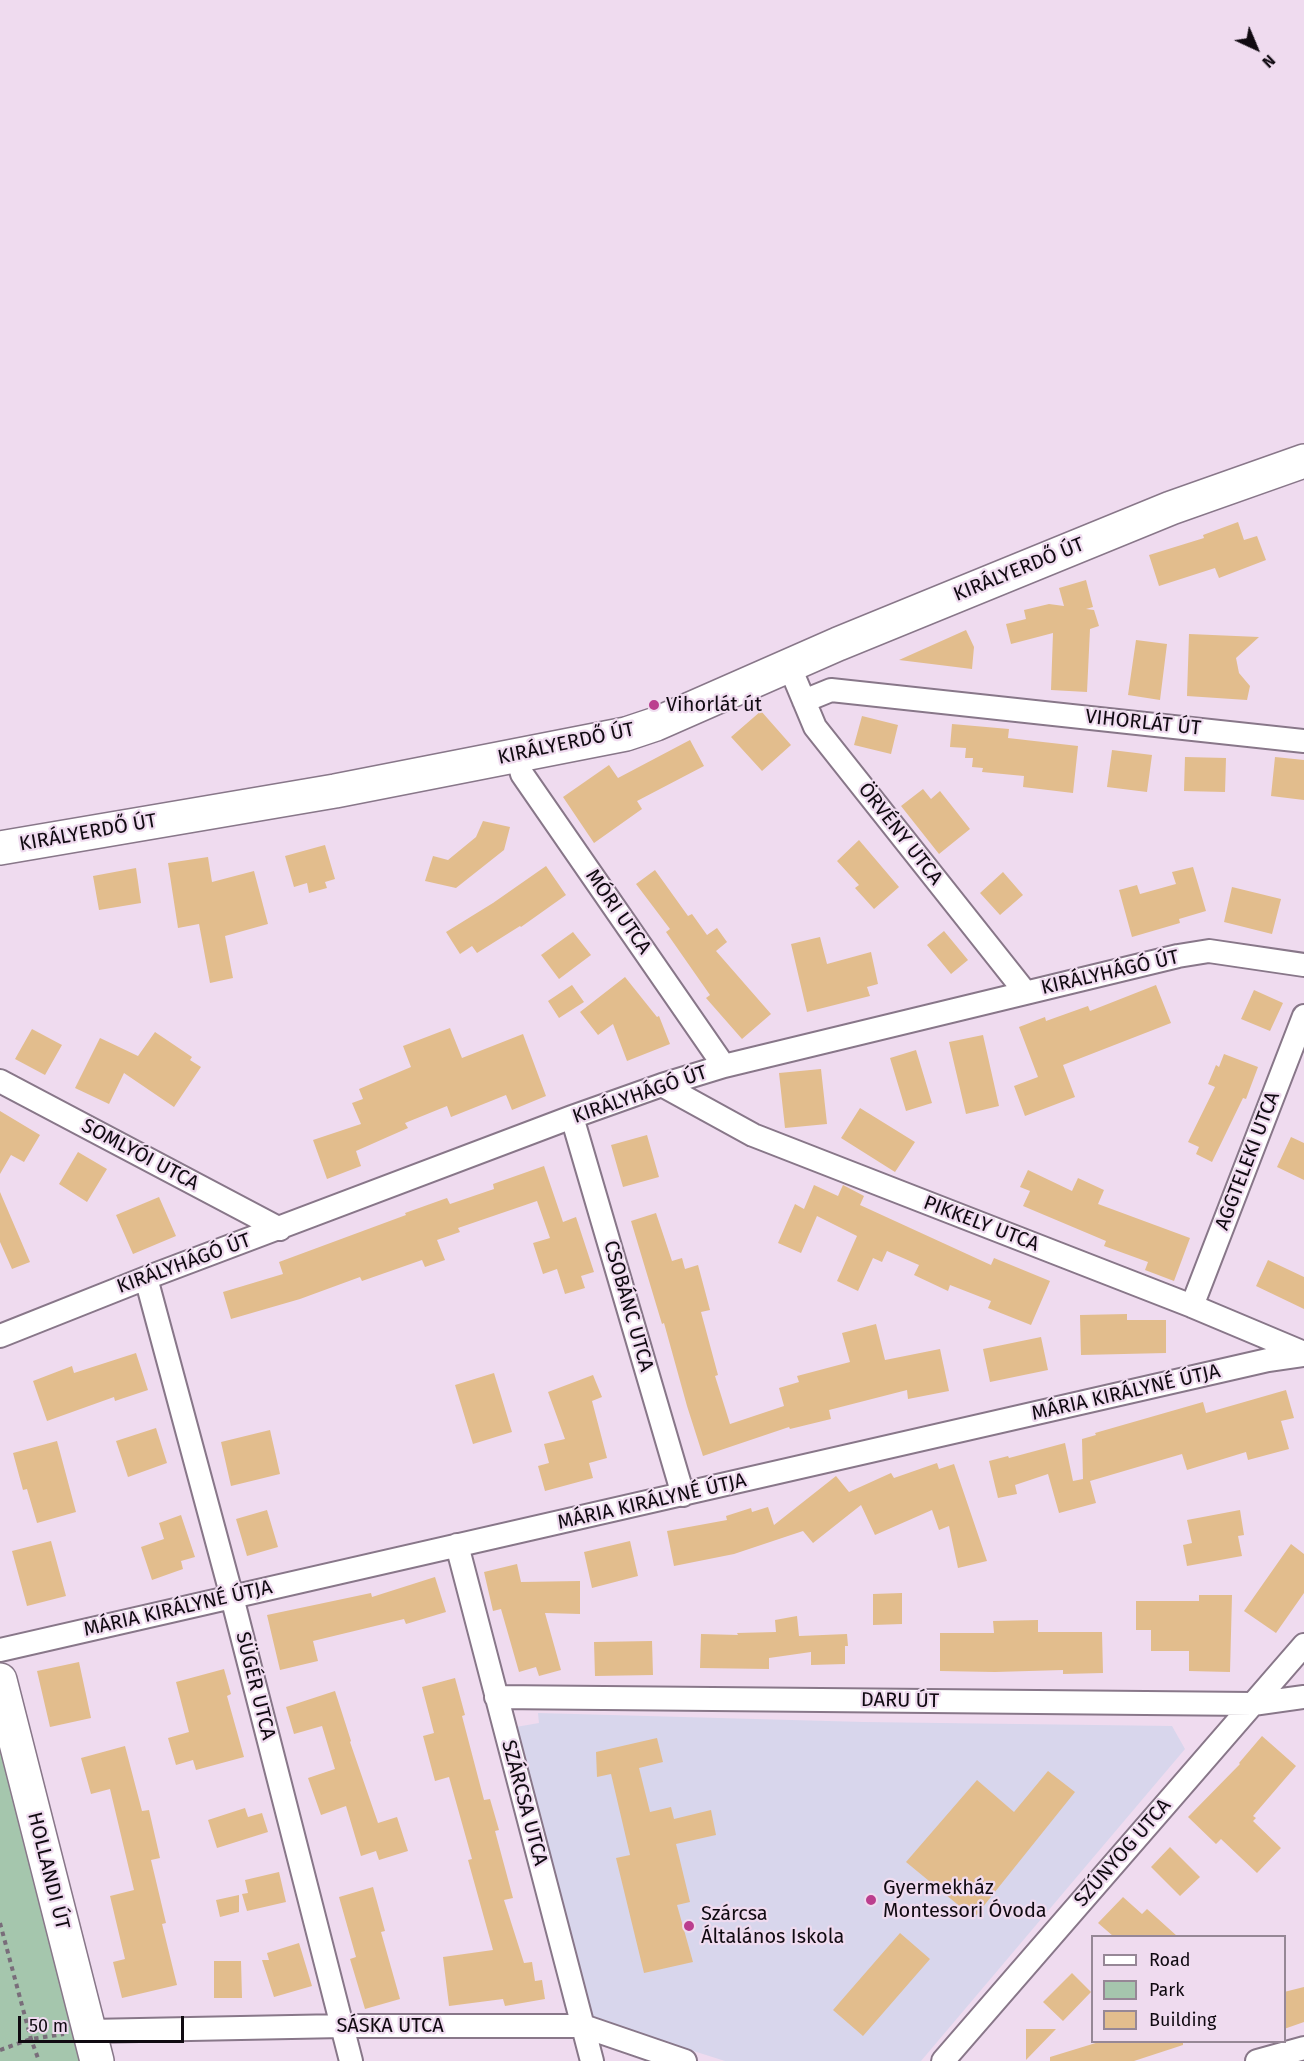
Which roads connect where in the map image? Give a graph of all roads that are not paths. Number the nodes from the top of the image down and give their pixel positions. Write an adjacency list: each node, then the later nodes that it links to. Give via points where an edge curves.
1 (1304, 461): 2 (street, KIRÁLYERDŐ ÚT, via 1171,508)
2 (789, 665): 3 (street, ÖRVÉNY UTCA); 5 (street, KIRÁLYERDŐ ÚT, via 626,734)
3 (804, 701): 4 (street, VIHORLÁT ÚT, via 831,690); 8 (street, ÖRVÉNY UTCA, via 815,727)
4 (1304, 741)
5 (517, 755): 6 (street, KIRÁLYERDŐ ÚT); 10 (street, MÓRI UTCA, via 522,774)
6 (0, 848)
7 (1304, 965): 8 (street, KIRÁLYHÁGÓ ÚT, via 1209,951)
8 (1026, 993): 10 (street, KIRÁLYHÁGÓ ÚT)
9 (1304, 1016): 16 (street, AGGTELEKI UTCA)
10 (724, 1066): 12 (street, KIRÁLYHÁGÓ ÚT)
11 (0, 1081): 14 (street, SOMLYÓI UTCA)
12 (662, 1085): 13 (street, KIRÁLYHÁGÓ ÚT); 16 (street, PIKKELY UTCA, via 753,1135)
13 (572, 1117): 14 (street, KIRÁLYHÁGÓ ÚT); 19 (street, CSOBÁNC UTCA)
14 (280, 1229): 15 (street, KIRÁLYHÁGÓ ÚT)
15 (146, 1278): 17 (street, KIRÁLYHÁGÓ ÚT); 21 (street, SÜGÉR UTCA)
16 (1192, 1306): 18 (street, PIKKELY UTCA)
17 (0, 1336)
18 (1304, 1354): 19 (street, MÁRIA KIRÁLYNÉ ÚTJA)
19 (684, 1495): 20 (street, MÁRIA KIRÁLYNÉ ÚTJA)
20 (457, 1545): 21 (street, MÁRIA KIRÁLYNÉ ÚTJA); 25 (street, SZÁRCSA UTCA)
21 (232, 1597): 23 (street, MÁRIA KIRÁLYNÉ ÚTJA); 28 (street, SÜGÉR UTCA)
22 (1304, 1645): 27 (street, SZÚNYOG UTCA)
23 (0, 1650)
24 (0, 1680): 30 (street, HOLLANDI ÚT)
25 (496, 1697): 27 (street, DARU ÚT); 29 (street, SZÁRCSA UTCA)
26 (1304, 1697): 27 (street, DARU ÚT)
27 (1253, 1704): 35 (street, SZÚNYOG UTCA)
28 (342, 2026): 29 (street, SÁSKA UTCA); 30 (street, SÁSKA UTCA); 32 (street, SÜGÉR UTCA)
29 (583, 2026): 33 (street, SZÁRCSA UTCA); 34 (street, SÁSKA UTCA)
30 (93, 2046)
31 (1304, 2048): 36 (street)
32 (351, 2061)
33 (592, 2061)
34 (685, 2061)
35 (943, 2061)
36 (1257, 2061)

